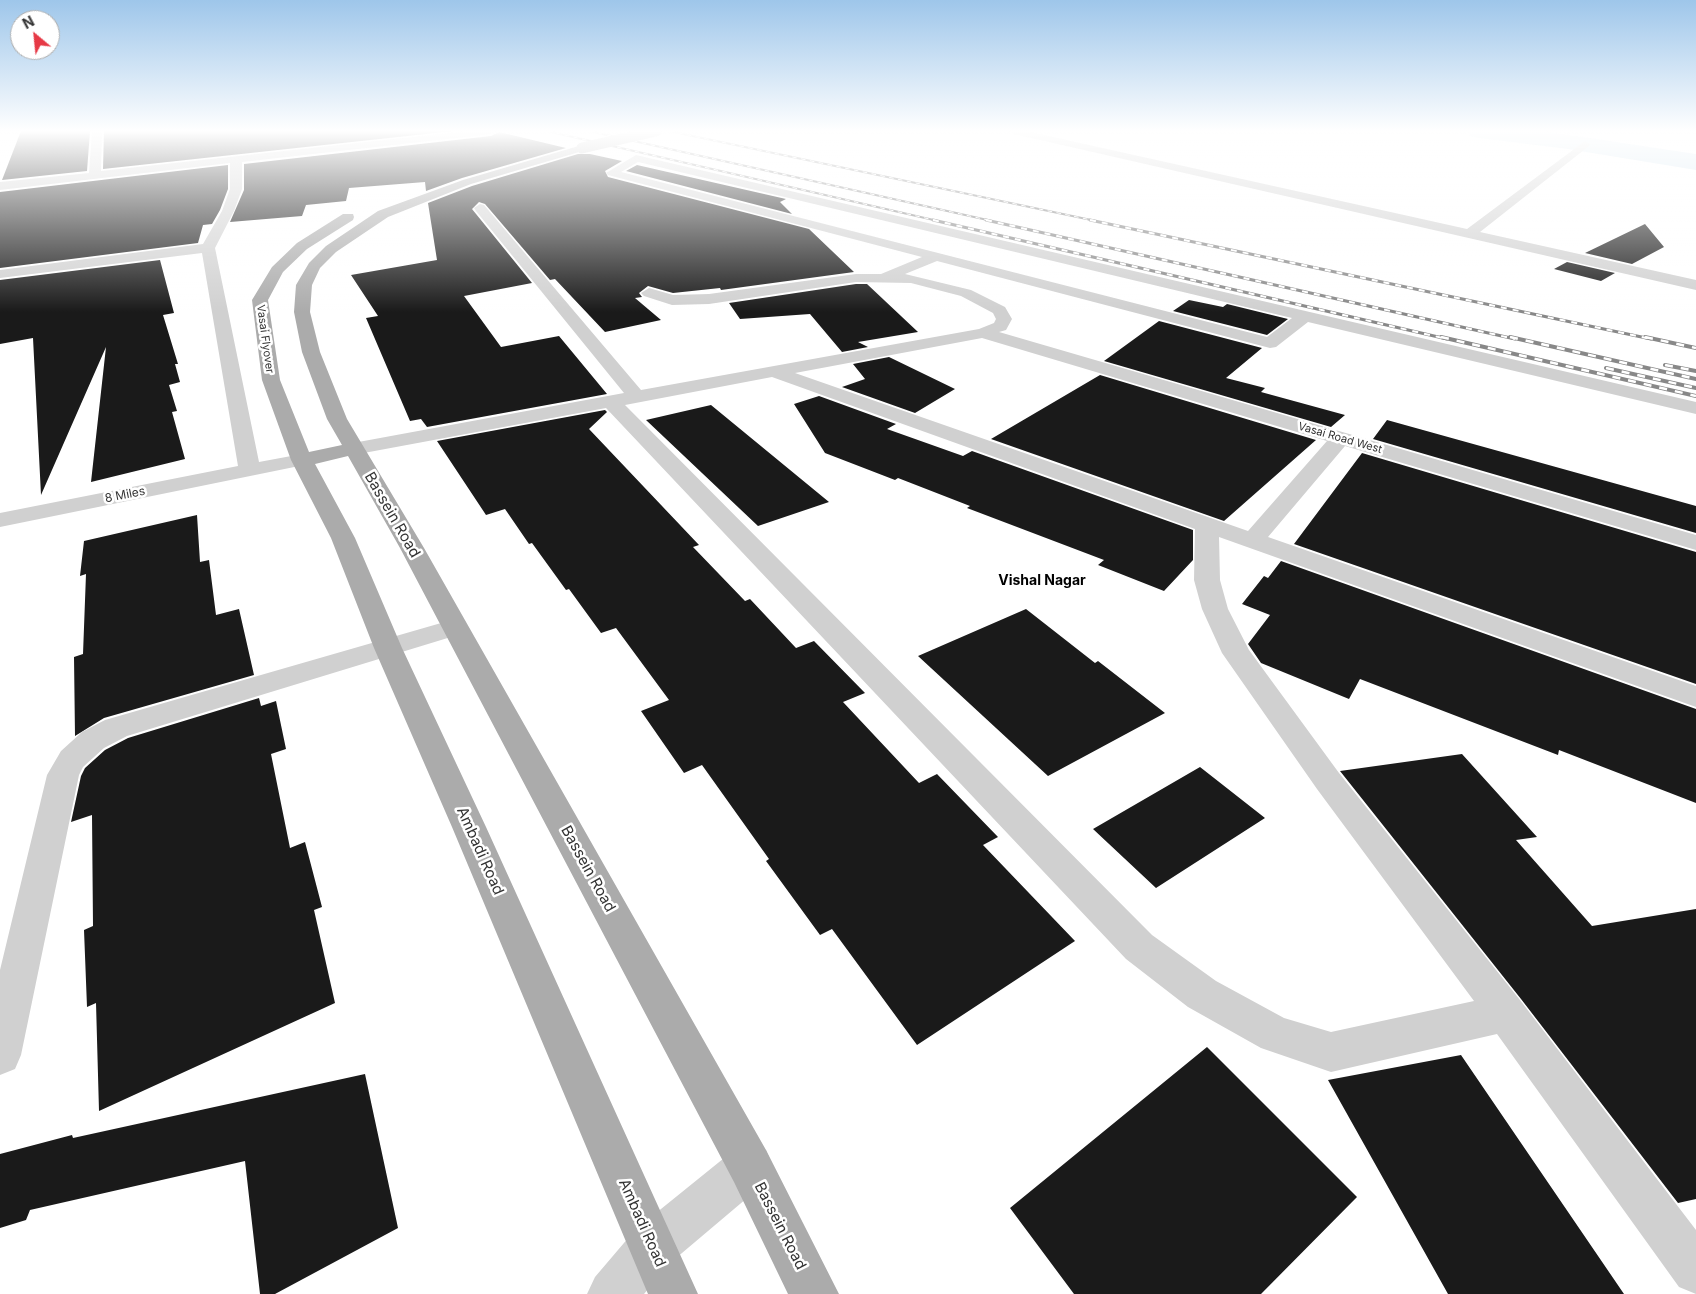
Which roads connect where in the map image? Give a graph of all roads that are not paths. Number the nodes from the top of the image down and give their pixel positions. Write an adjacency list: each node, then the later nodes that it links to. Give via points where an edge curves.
1 (235, 191): 10 (street)
2 (409, 191): 23 (main road, Vasai Flyover, via 351,215 302,246 277,270 260,300 271,380)
3 (441, 191): 22 (main road, bridge, via 383,214 331,249 314,266 304,285 302,312 310,352)
4 (684, 191): 11 (street)
5 (777, 191): 16 (street)
6 (1281, 191): 9 (street)
7 (1524, 191): 9 (street)
8 (480, 208): 19 (street)
9 (1469, 234): 14 (street)
10 (208, 248): 12 (street); 24 (street)
11 (936, 256): 13 (street); 16 (street, via 1270,343)
12 (0, 274)
13 (886, 277): 15 (street, via 856,278 709,299 672,300); 17 (street, via 948,286 999,310 1004,319 1000,326)
14 (1696, 285)
15 (649, 293)
16 (1305, 316): 20 (street)
17 (983, 333): 18 (street); 21 (street, Vasai Road West)
18 (770, 371): 19 (street); 26 (street)
19 (623, 399): 22 (street); 32 (street, via 1139,947 1202,994 1275,1034 1332,1052)
20 (1696, 408)
21 (1341, 438): 27 (street); 28 (street, Vasai Road West)
22 (353, 449): 23 (main road); 29 (main road, Bassein Road)
23 (302, 460): 24 (street); 30 (main road, Ambadi Road, via 343,538)
24 (250, 471): 25 (street, 8 Miles)
25 (0, 520)
26 (1207, 524): 27 (street); 32 (street, via 1207,580 1215,609 1236,653 1328,781)
27 (1252, 540): 31 (street)
28 (1696, 543)
29 (455, 627): 30 (street); 34 (main road, Bassein Road)
30 (388, 648): 33 (street, via 116,728 92,740 72,759 63,775); 35 (main road, Ambadi Road)
31 (1696, 697)
32 (1506, 1013): 36 (street)
33 (0, 1055)
34 (750, 1166): 35 (street); 37 (main road, Bassein Road)
35 (652, 1247): 38 (street); 39 (main road, Ambadi Road)
36 (1696, 1270)
37 (810, 1292)
38 (612, 1294)
39 (673, 1294)

